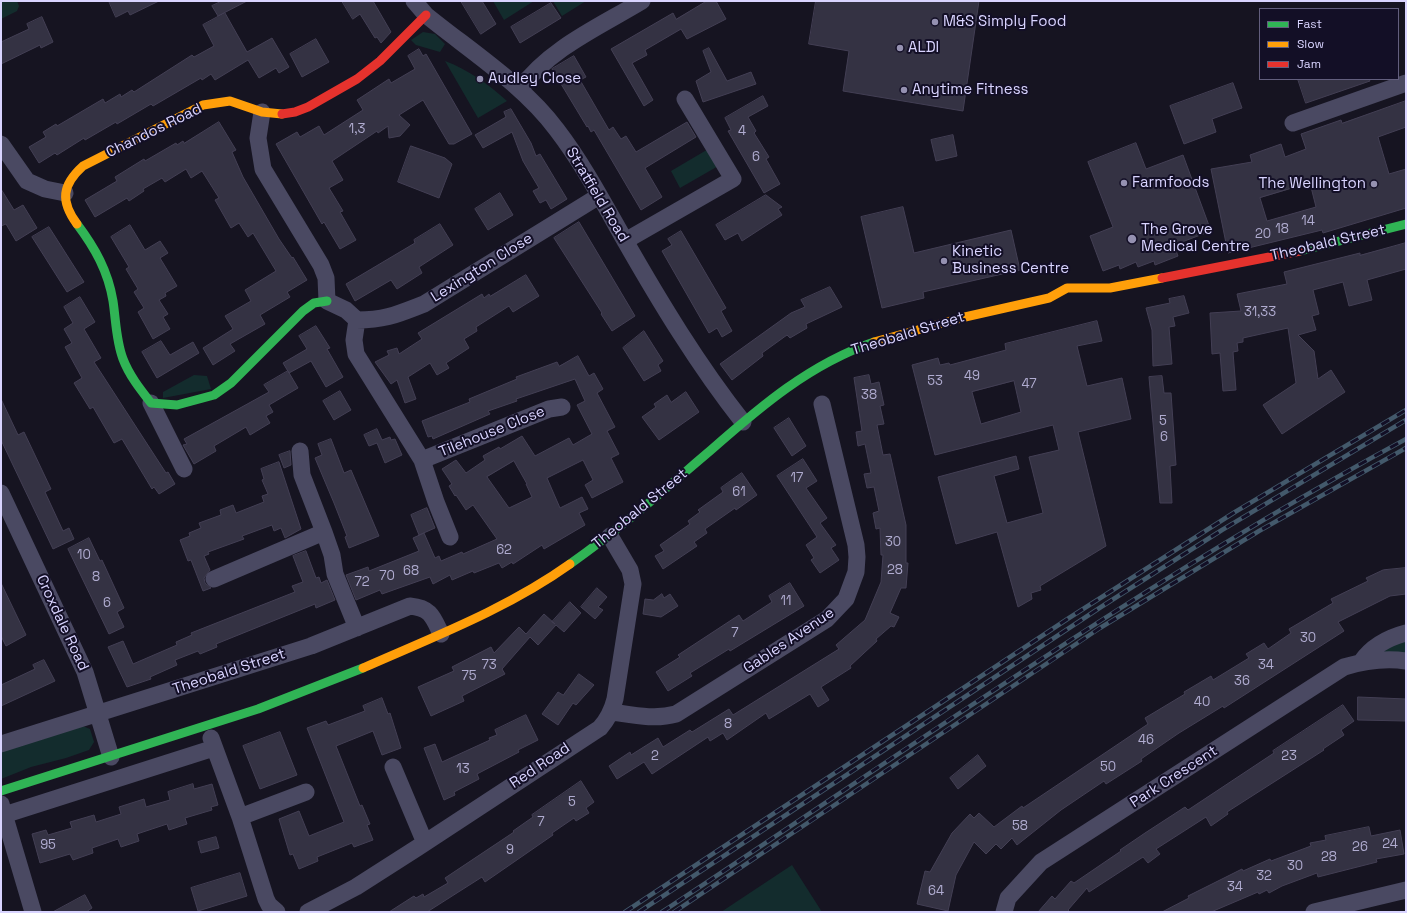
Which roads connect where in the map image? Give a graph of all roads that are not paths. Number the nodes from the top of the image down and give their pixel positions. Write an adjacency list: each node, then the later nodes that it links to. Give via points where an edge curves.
1 (414, 1): 3 (street, Stratfield Road)
2 (642, 1): 5 (street, via 561,49)
3 (426, 15): 5 (street, Stratfield Road); 7 (street, Chandos Road, via 380,61 357,79 295,112)
4 (1406, 83): 8 (street)
5 (520, 89): 11 (street, Stratfield Road, via 557,129)
6 (685, 99): 13 (street, via 733,179)
7 (262, 112): 10 (street, Chandos Road, via 230,101 203,105 83,166 73,174); 14 (street, via 258,138 263,169 321,265 326,278)
8 (1293, 123)
9 (1, 144): 10 (street, via 27,181)
10 (65, 193): 16 (street, via 70,216 98,253 109,280 122,359 131,377)
11 (599, 196): 13 (street, Stratfield Road); 15 (street, Lexington Close, via 424,304 396,316 379,320)
12 (1406, 224): 19 (street, Theobald Street, via 1311,249 1154,280 1110,288 1066,288 1049,298 899,334 854,349 816,368)
13 (625, 241): 19 (street, Stratfield Road, via 708,376)
14 (327, 301): 15 (street, via 346,310); 16 (street, via 314,303 303,312 231,383 214,395 176,405)
15 (357, 320): 21 (street, via 354,340 356,354)
16 (151, 403): 22 (street)
17 (822, 404): 33 (street, Gables Avenue, via 856,546 856,572 846,599 827,619 676,714 654,717)
18 (562, 407): 21 (street, Tilehouse Close, via 549,408)
19 (743, 422): 25 (street, Theobald Street)
20 (300, 451): 24 (street, via 302,475)
21 (422, 460): 26 (street)
22 (184, 469)
23 (1, 493): 34 (street, Croxdale Road, via 85,672)
24 (324, 532): 27 (street); 28 (street, via 335,574)
25 (610, 536): 30 (street, Theobald Street, via 542,583); 33 (street, Red Road, via 630,570 633,584)
26 (450, 537)
27 (214, 578)
28 (357, 628): 30 (street, Theobald Street, via 410,606 422,608 431,614); 34 (street, Theobald Street, via 303,649)
29 (1406, 633): 32 (street, via 1389,638 1368,652)
30 (441, 634): 35 (street, Theobald Street, via 344,677)
31 (1406, 661): 32 (street, Park Crescent)
32 (1362, 662): 49 (street, Park Crescent, via 1344,667 1041,862 1008,898)
33 (612, 712): 44 (street, Red Road, via 600,728)
34 (98, 714): 36 (street, Theobald Street); 38 (street, Croxdale Road)
35 (208, 726): 37 (street); 38 (street, Theobald Street)
36 (1, 744)
37 (214, 748): 42 (street); 43 (street)
38 (111, 757): 40 (street, Theobald Street)
39 (393, 767): 44 (street)
40 (1, 791)
41 (306, 792): 43 (street)
42 (2, 810): 46 (street)
43 (240, 817): 47 (street, via 266,899)
44 (425, 843): 48 (street, Red Road, via 356,887)
45 (1406, 890): 50 (street)
46 (33, 912)
47 (276, 912)
48 (308, 912)
49 (1004, 912)
50 (1316, 912)

